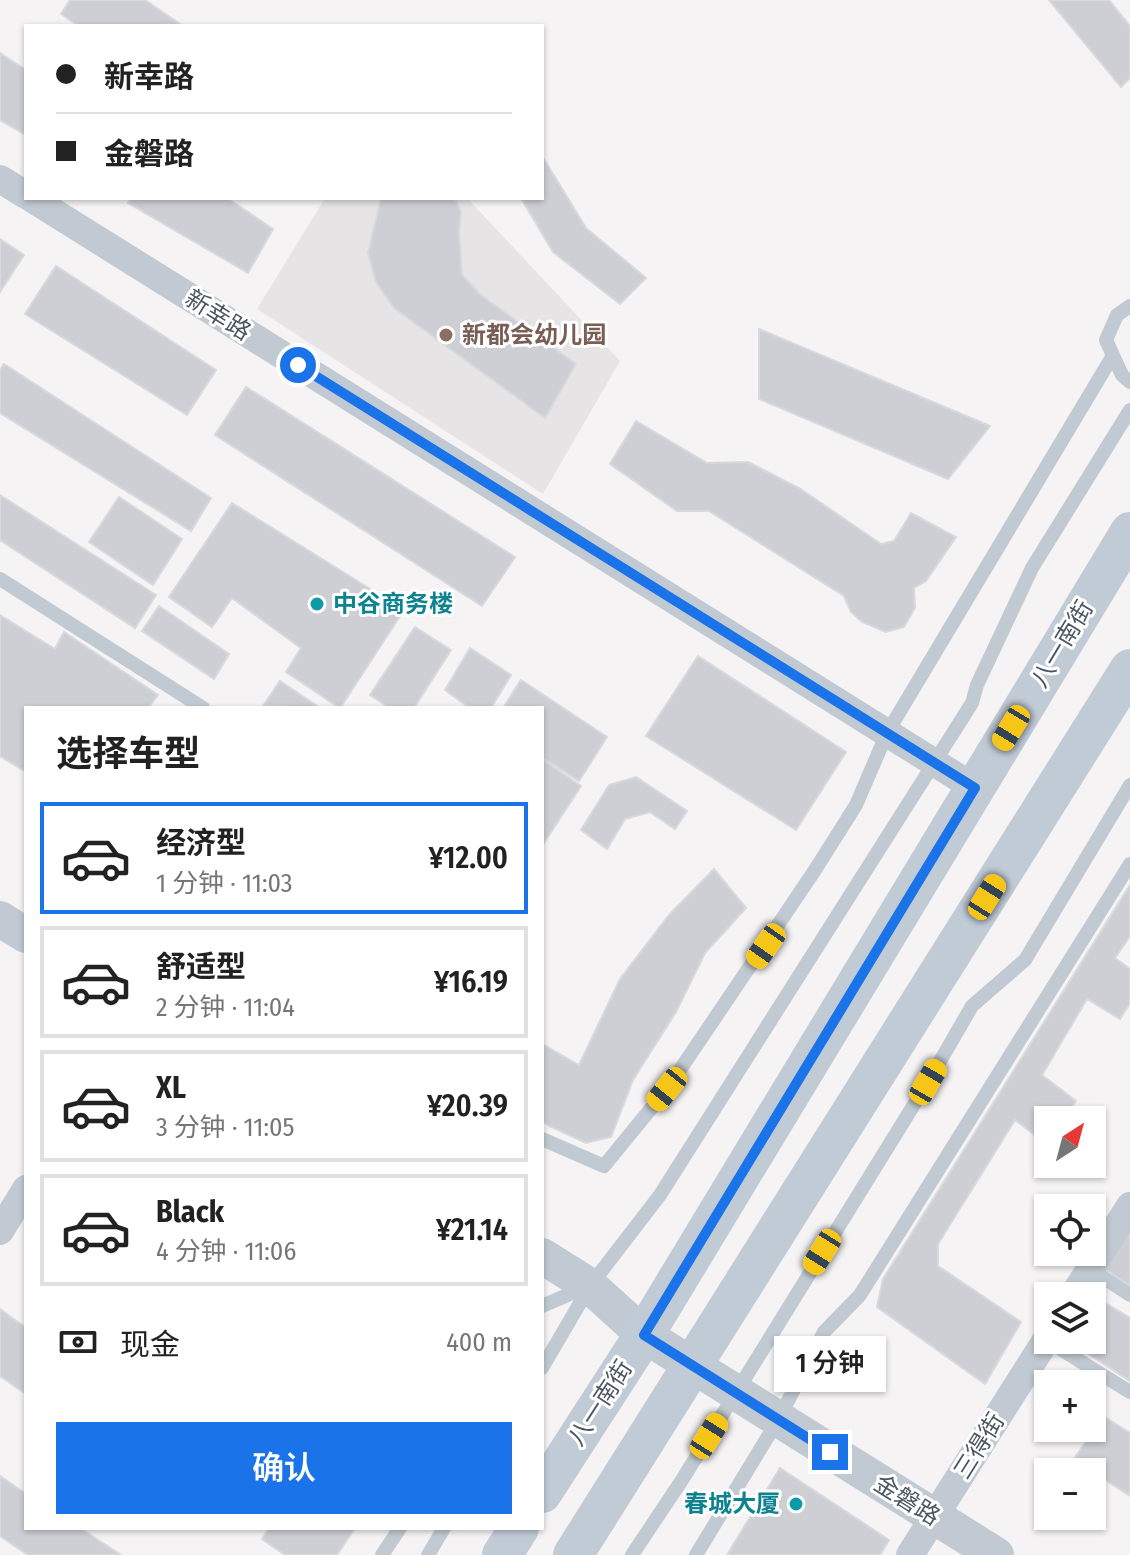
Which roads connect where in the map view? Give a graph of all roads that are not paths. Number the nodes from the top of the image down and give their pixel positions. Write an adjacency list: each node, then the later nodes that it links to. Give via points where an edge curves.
1 (0, 179): 2 (street, 新幸路)
2 (24, 194)
3 (34, 200): 12 (street, 新幸路)
4 (1130, 306): 5 (lane, via 1117,315 1106,340)
5 (1112, 357): 6 (lane); 12 (lane)
6 (1130, 382)
7 (1130, 410): 13 (lane, via 1032,568 972,703)
8 (1130, 532): 15 (main road, 八一南街)
9 (0, 579): 11 (lane)
10 (1124, 690): 33 (main road)
11 (200, 706)
12 (887, 733): 13 (street, 新幸路); 19 (lane, via 856,805 766,946 667,1089 604,1166)
13 (935, 763): 15 (street, 新幸路); 26 (lane, via 660,1195)
14 (1130, 785): 35 (lane, via 1025,960 972,1006)
15 (975, 788): 29 (main road, 八一南街)
16 (1130, 864): 36 (lane, via 860,1295 824,1332)
17 (0, 919): 18 (street)
18 (24, 934)
19 (544, 1140)
20 (24, 1192): 22 (street)
21 (1130, 1206): 24 (street)
22 (0, 1231)
23 (544, 1257): 26 (street, 金磐路)
24 (1090, 1269): 25 (street); 27 (lane)
25 (1082, 1282)
26 (590, 1286): 28 (lane); 29 (street, 金磐路); 32 (lane)
27 (1130, 1295)
28 (544, 1305)
29 (644, 1335): 33 (street, 金磐路); 37 (main road, 八一南街)
30 (1037, 1354): 38 (street, 三得街)
31 (1072, 1354): 34 (lane)
32 (544, 1365)
33 (692, 1366): 35 (street, 金磐路); 45 (main road)
34 (1130, 1392)
35 (736, 1393): 36 (street, 金磐路); 46 (lane)
36 (778, 1420): 38 (street, 金磐路); 47 (lane)
37 (544, 1490)
38 (934, 1517): 48 (street, 三得街); 49 (street, 金磐路)
39 (399, 1530): 42 (lane)
40 (443, 1530): 43 (lane)
41 (518, 1530): 44 (main road)
42 (382, 1555)
43 (428, 1555)
44 (502, 1555)
45 (573, 1555)
46 (632, 1555)
47 (696, 1555)
48 (910, 1555)
49 (996, 1555)

